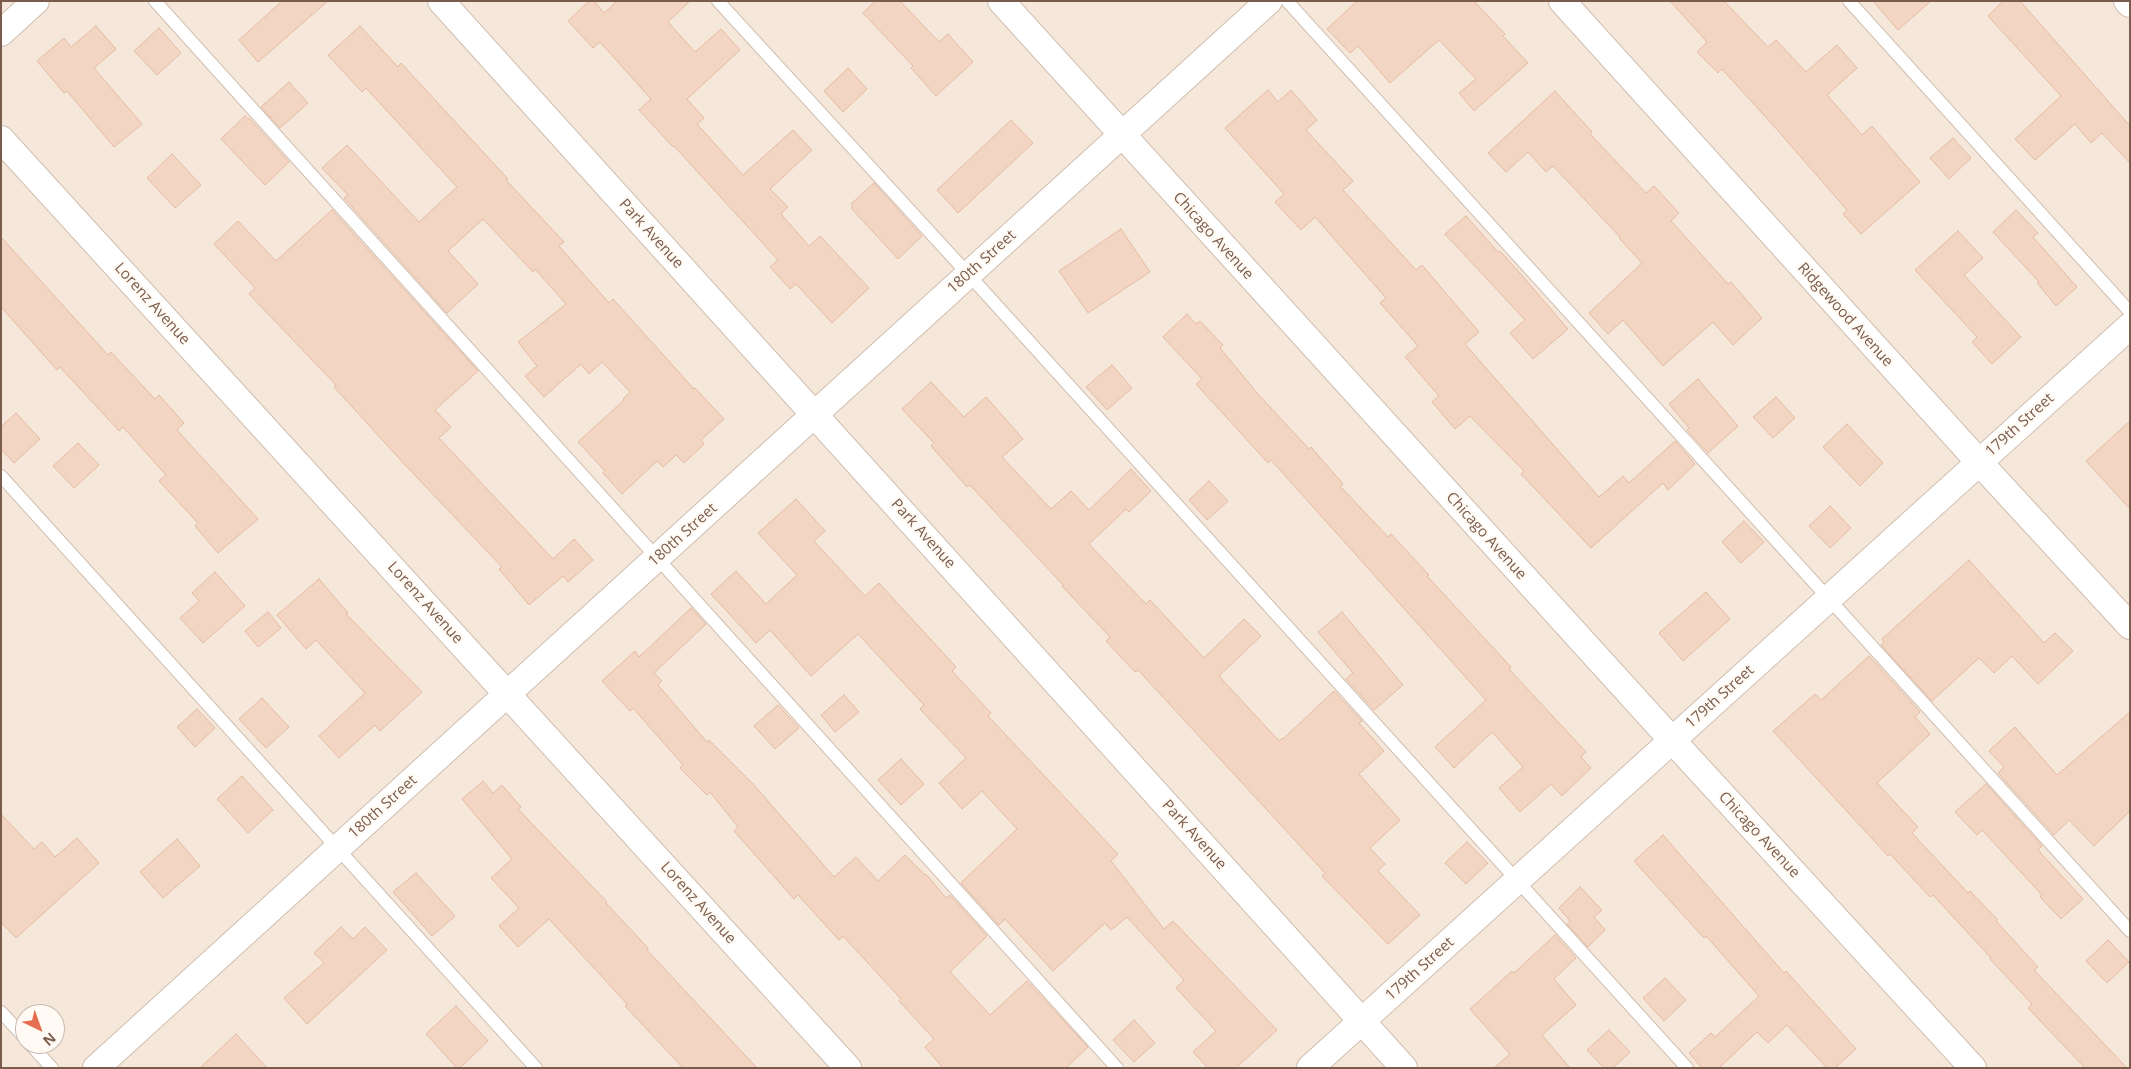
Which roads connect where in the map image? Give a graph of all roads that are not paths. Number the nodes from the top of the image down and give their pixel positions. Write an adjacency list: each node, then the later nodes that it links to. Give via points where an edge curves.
1 (36, 1): 12 (street)
2 (155, 1): 21 (lane)
3 (440, 1): 18 (street, Park Avenue)
4 (718, 1): 15 (lane)
5 (1001, 1): 13 (street, Chicago Avenue)
6 (1269, 1): 13 (street, 180th Street)
7 (1288, 1): 22 (lane)
8 (1562, 1): 19 (street, Ridgewood Avenue)
9 (1849, 1): 16 (lane)
10 (2127, 1): 11 (street)
11 (2130, 4)
12 (1, 33)
13 (1121, 136): 15 (street, 180th Street); 25 (street, Chicago Avenue)
14 (1, 139): 24 (street, Lorenz Avenue)
15 (969, 275): 18 (street, 180th Street); 27 (lane)
16 (2130, 312)
17 (2130, 326): 19 (street, 179th Street)
18 (815, 414): 21 (street, 180th Street); 30 (street, Park Avenue)
19 (1979, 462): 22 (street, 179th Street); 23 (street, Ridgewood Avenue)
20 (1, 476): 26 (lane)
21 (656, 558): 24 (street, 180th Street); 37 (lane)
22 (1828, 599): 25 (street, 179th Street); 28 (lane)
23 (2130, 626)
24 (507, 694): 26 (street, 180th Street); 36 (street, Lorenz Avenue)
25 (1672, 740): 27 (street, 179th Street); 41 (street, Chicago Avenue)
26 (338, 848): 34 (street, 180th Street); 35 (lane)
27 (1517, 881): 30 (street, 179th Street); 40 (lane)
28 (2130, 931)
29 (1, 1012): 31 (lane)
30 (1362, 1021): 38 (street, 179th Street); 39 (street, Park Avenue)
31 (15, 1027)
32 (39, 1054): 33 (lane)
33 (52, 1068)
34 (96, 1068)
35 (536, 1068)
36 (848, 1068)
37 (1117, 1068)
38 (1310, 1068)
39 (1404, 1068)
40 (1687, 1068)
41 (1973, 1068)

